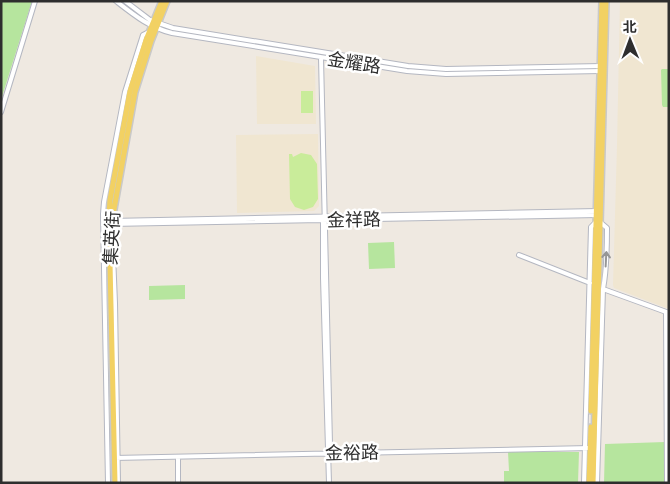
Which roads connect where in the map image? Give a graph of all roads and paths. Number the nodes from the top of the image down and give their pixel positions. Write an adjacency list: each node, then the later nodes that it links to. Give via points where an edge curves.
1 (35, 1): 11 (street)
2 (116, 1): 8 (street, 金耀路)
3 (124, 1): 8 (street, 金耀路)
4 (162, 1): 8 (main road, 集英街)
5 (167, 1): 8 (main road, 集英街)
6 (602, 1): 10 (main road)
7 (606, 1): 10 (main road)
8 (154, 26): 9 (street, 金耀路, via 172,33); 10 (street, 金耀路, via 419,67); 15 (main road, 集英街, via 130,91 110,200); 23 (street, via 143,35 124,92 104,202)
9 (321, 58): 10 (street, 金耀路, via 437,74); 13 (street)
10 (602, 68): 12 (main road)
11 (1, 112)
12 (598, 213): 13 (street, 金祥路); 14 (main road)
13 (324, 218): 15 (street, 金祥路); 20 (street)
14 (598, 222): 17 (main road); 17 (street, one-way to 14, via 606,273 607,228)
15 (110, 223): 22 (main road, 集英街); 24 (main road, 集英街)
16 (519, 255): 17 (street)
17 (596, 286): 18 (street); 19 (main road); 29 (main road); 30 (street)
18 (667, 313): 31 (street)
19 (588, 448): 20 (street, 金裕路); 27 (street); 28 (main road)
20 (328, 453): 21 (street, 金裕路); 26 (street)
21 (178, 457): 22 (street, 金裕路); 25 (street)
22 (116, 458): 24 (main road, 集英街)
23 (108, 483)
24 (115, 483)
25 (178, 483)
26 (329, 483)
27 (584, 483)
28 (589, 483)
29 (593, 483)
30 (597, 483)
31 (667, 483)

